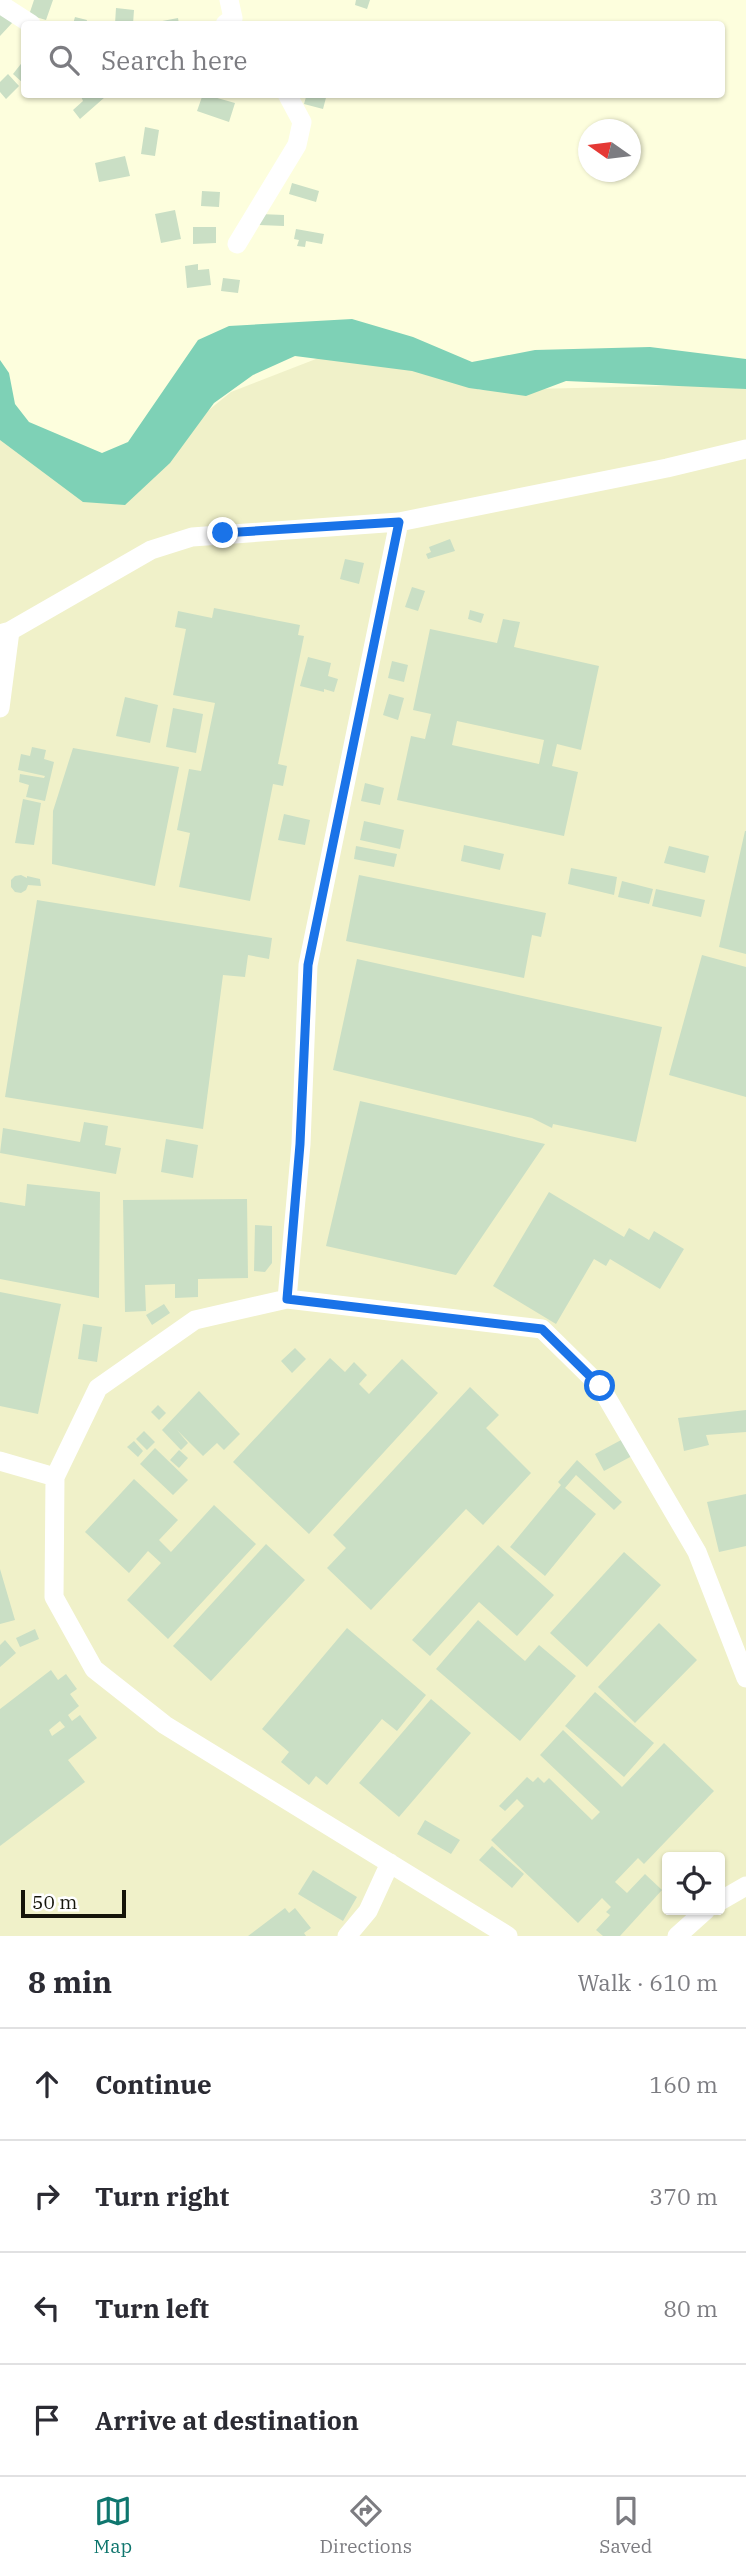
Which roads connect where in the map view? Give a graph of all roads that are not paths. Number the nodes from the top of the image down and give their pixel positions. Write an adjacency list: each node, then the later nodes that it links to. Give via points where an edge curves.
1 (0, 4): 2 (street)
2 (26, 21)
3 (289, 98): 4 (street, via 302,121 297,145)
4 (237, 244)
5 (746, 449): 6 (street)
6 (399, 522): 7 (street, via 192,537 151,550); 9 (street, via 308,965)
7 (5, 633): 8 (street)
8 (0, 708)
9 (287, 1299): 11 (street, via 195,1320 98,1388); 12 (street, via 542,1329 600,1386 697,1552)
10 (0, 1461): 11 (street)
11 (55, 1477): 13 (street, via 54,1597 94,1669 165,1725)
12 (746, 1678)
13 (390, 1863): 17 (street, via 368,1911); 18 (street)
14 (746, 1886): 15 (street)
15 (725, 1898)
16 (700, 1915): 19 (street)
17 (347, 1936)
18 (508, 1936)
19 (677, 1936)

